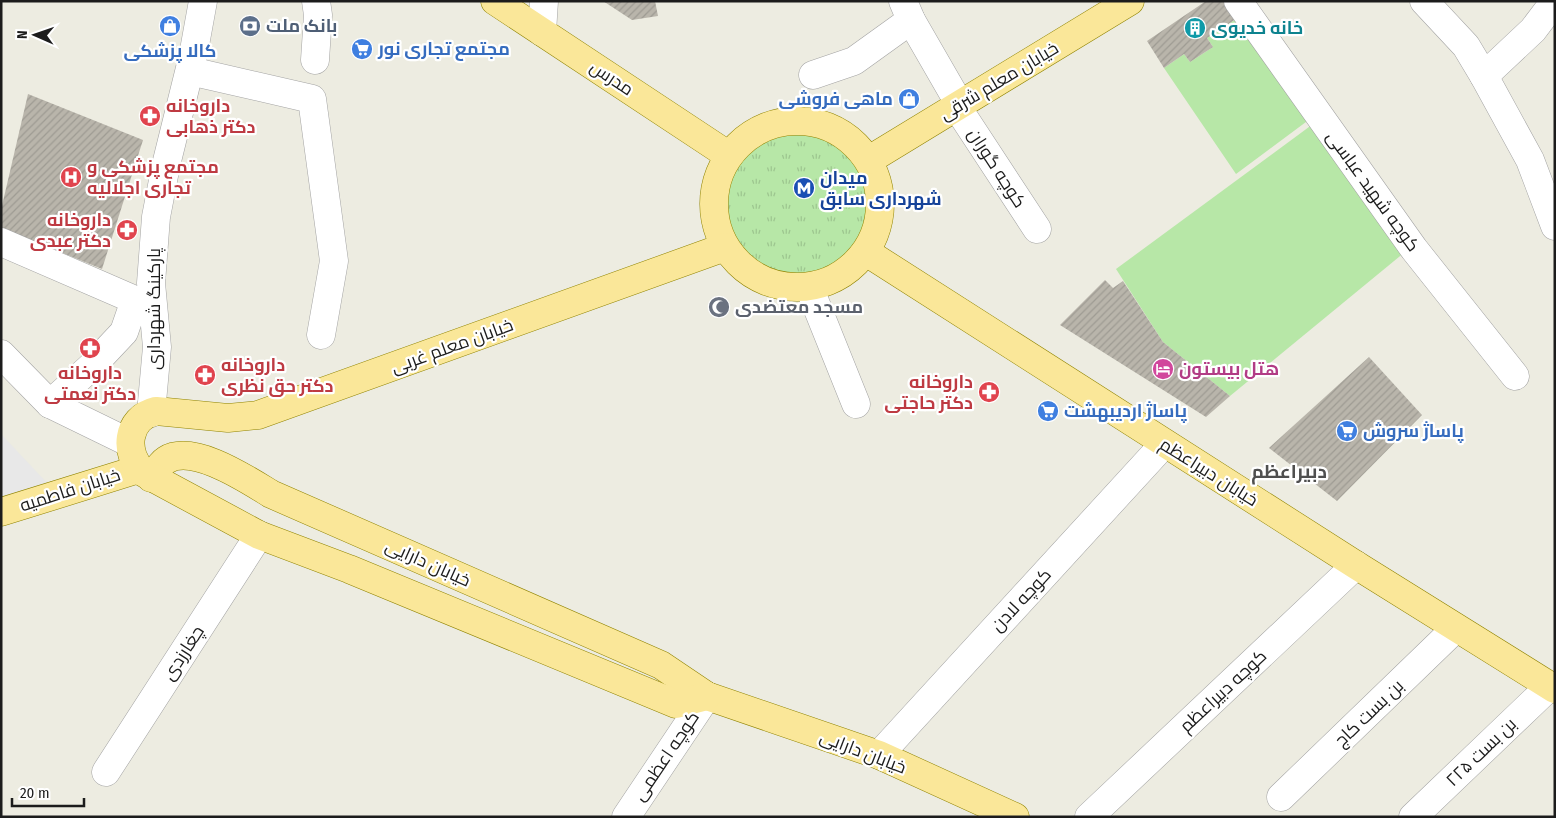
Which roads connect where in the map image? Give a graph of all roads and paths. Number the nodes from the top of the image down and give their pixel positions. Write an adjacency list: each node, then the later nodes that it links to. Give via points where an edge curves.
1 (203, 1): 12 (street, پارکینگ شهرداری)
2 (316, 1): 11 (street)
3 (495, 1): 10 (main road, مدرس)
4 (544, 1): 10 (street)
5 (1130, 1): 15 (main road, خیابان معلم شرقی)
6 (1238, 1): 26 (street, کوچه شهید عباسی, via 1414,249)
7 (1424, 1): 14 (street, via 1466,46)
8 (1555, 2): 14 (street, via 1533,30)
9 (907, 11): 13 (street, via 854,61); 15 (street, کوچه گوران)
10 (542, 32): 16 (main road, مدرس)
11 (315, 60)
12 (190, 71): 24 (street, via 312,99 334,261); 29 (street, پارکینگ شهرداری, via 156,217 151,284)
13 (813, 75)
14 (1484, 76): 18 (street, via 1530,160)
15 (958, 106): 17 (main road, خیابان معلم شرقی); 19 (street, کوچه گوران)
16 (728, 156): 17 (main road, via 748,135 772,123 800,120 827,125 851,139); 21 (main road, via 717,177 713,201 716,225)
17 (869, 160): 22 (main road, via 878,182 881,207 876,230)
18 (1555, 226)
19 (1037, 229)
20 (1, 242): 27 (street, via 135,300 124,332)
21 (725, 247): 23 (main road, via 741,266 761,280 785,287); 29 (main road, خیابان معلم غربی, via 258,415 228,418)
22 (866, 252): 23 (main road, via 844,273); 31 (main road, خیابان دبیراعظم)
23 (810, 287): 28 (street)
24 (321, 335)
25 (1, 354): 27 (street)
26 (1516, 376)
27 (50, 404): 30 (street)
28 (856, 404)
29 (163, 413): 30 (main road, via 138,419 131,431)
30 (130, 443): 32 (main road)
31 (1164, 444): 37 (main road, خیابان دبیراعظم); 41 (street, کوچه لادن)
32 (145, 473): 33 (main road, خیابان دارایی, via 166,459 185,456 225,467); 34 (main road, خیابان فاطمیه); 35 (main road, خیابان دارایی)
33 (252, 483): 35 (main road, via 242,485 231,496 227,510); 40 (main road, خیابان دارایی, via 270,494 661,665)
34 (1, 512)
35 (233, 520): 36 (main road, خیابان دارایی)
36 (259, 535): 40 (main road, خیابان دارایی, via 676,704); 42 (street, چغارزدی)
37 (1356, 565): 38 (main road, خیابان دبیراعظم); 46 (street, کوچه دبیراعظم)
38 (1456, 628): 39 (main road, خیابان دبیراعظم); 43 (street, بن بست کاج)
39 (1552, 688): 47 (street, بن بست ۲۲۵)
40 (707, 696): 41 (main road, خیابان دارایی); 44 (street, کوچه اعظمی)
41 (879, 756): 45 (main road, خیابان دارایی)
42 (106, 772)
43 (1281, 797)
44 (626, 817)
45 (1015, 817)
46 (1089, 817)
47 (1413, 817)

